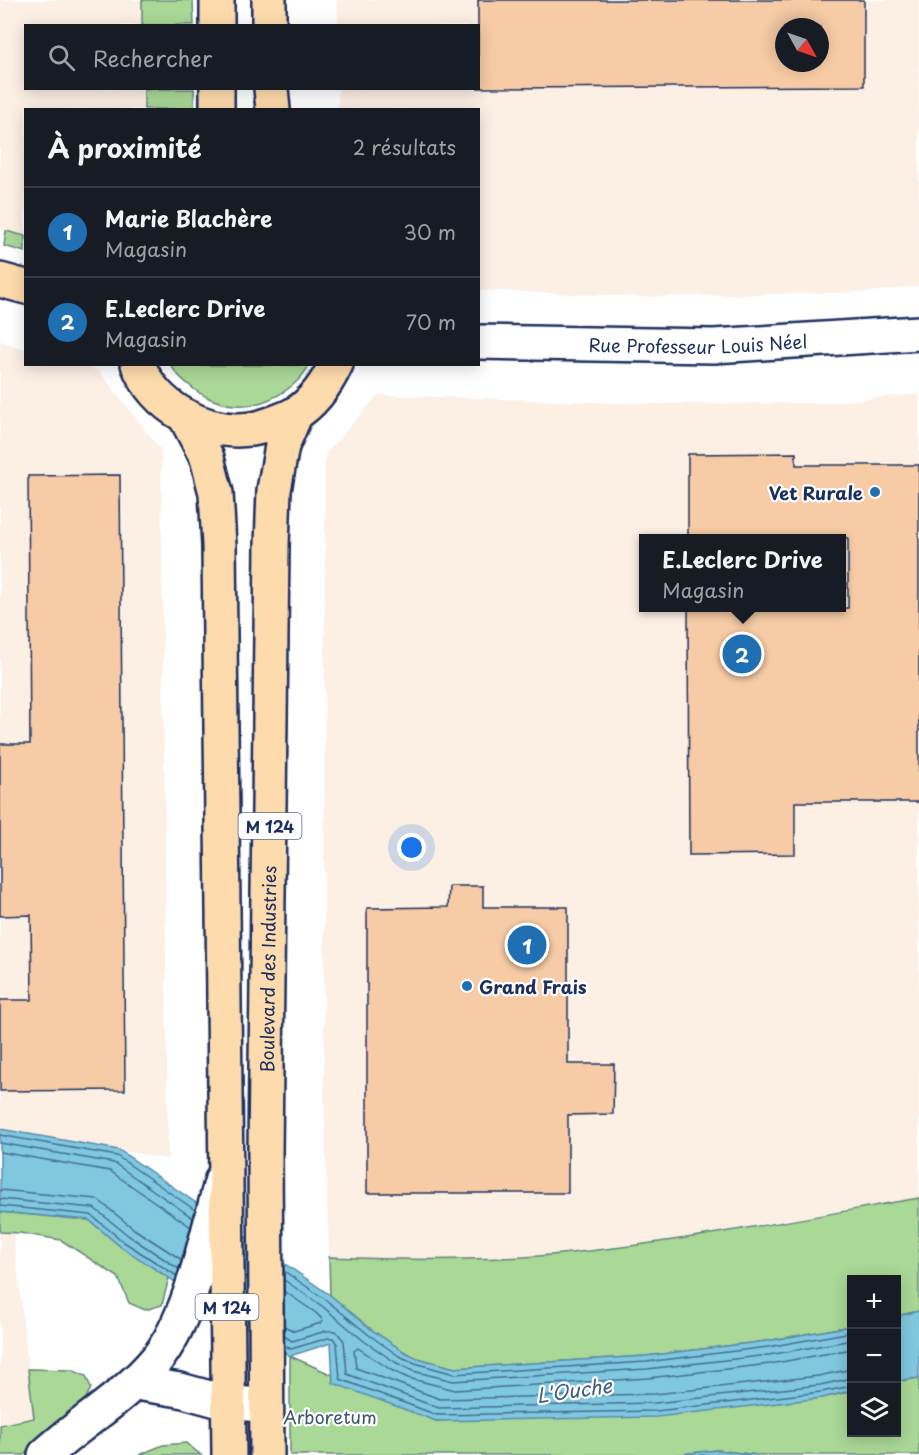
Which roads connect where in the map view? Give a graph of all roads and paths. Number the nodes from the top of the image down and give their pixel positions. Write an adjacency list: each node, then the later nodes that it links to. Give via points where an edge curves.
1 (217, 0): 3 (main road)
2 (269, 0): 4 (main road)
3 (217, 24)
4 (269, 24)
5 (217, 90): 7 (main road)
6 (271, 90): 8 (main road)
7 (217, 108)
8 (273, 108)
9 (0, 280): 10 (main road)
10 (24, 286)
11 (919, 333): 12 (street, Rue Professeur Louis Néel, via 714,346)
12 (480, 342)
13 (139, 366): 16 (main road, via 161,399)
14 (335, 366): 15 (main road, via 319,392)
15 (296, 413): 16 (main road, via 252,429 218,429); 20 (main road, Boulevard des Industries / M 124, via 282,447 274,490 265,1154)
16 (186, 418): 17 (main road, M 124, via 207,458 216,493 219,545)
17 (226, 1165): 18 (street, via 182,1316 157,1359); 19 (main road, M 124)
18 (135, 1383): 19 (street); 21 (street)
19 (228, 1403): 20 (street); 22 (main road, M 124)
20 (266, 1405): 23 (main road, Boulevard des Industries / M 124)
21 (45, 1455)
22 (229, 1455)
23 (267, 1455)

